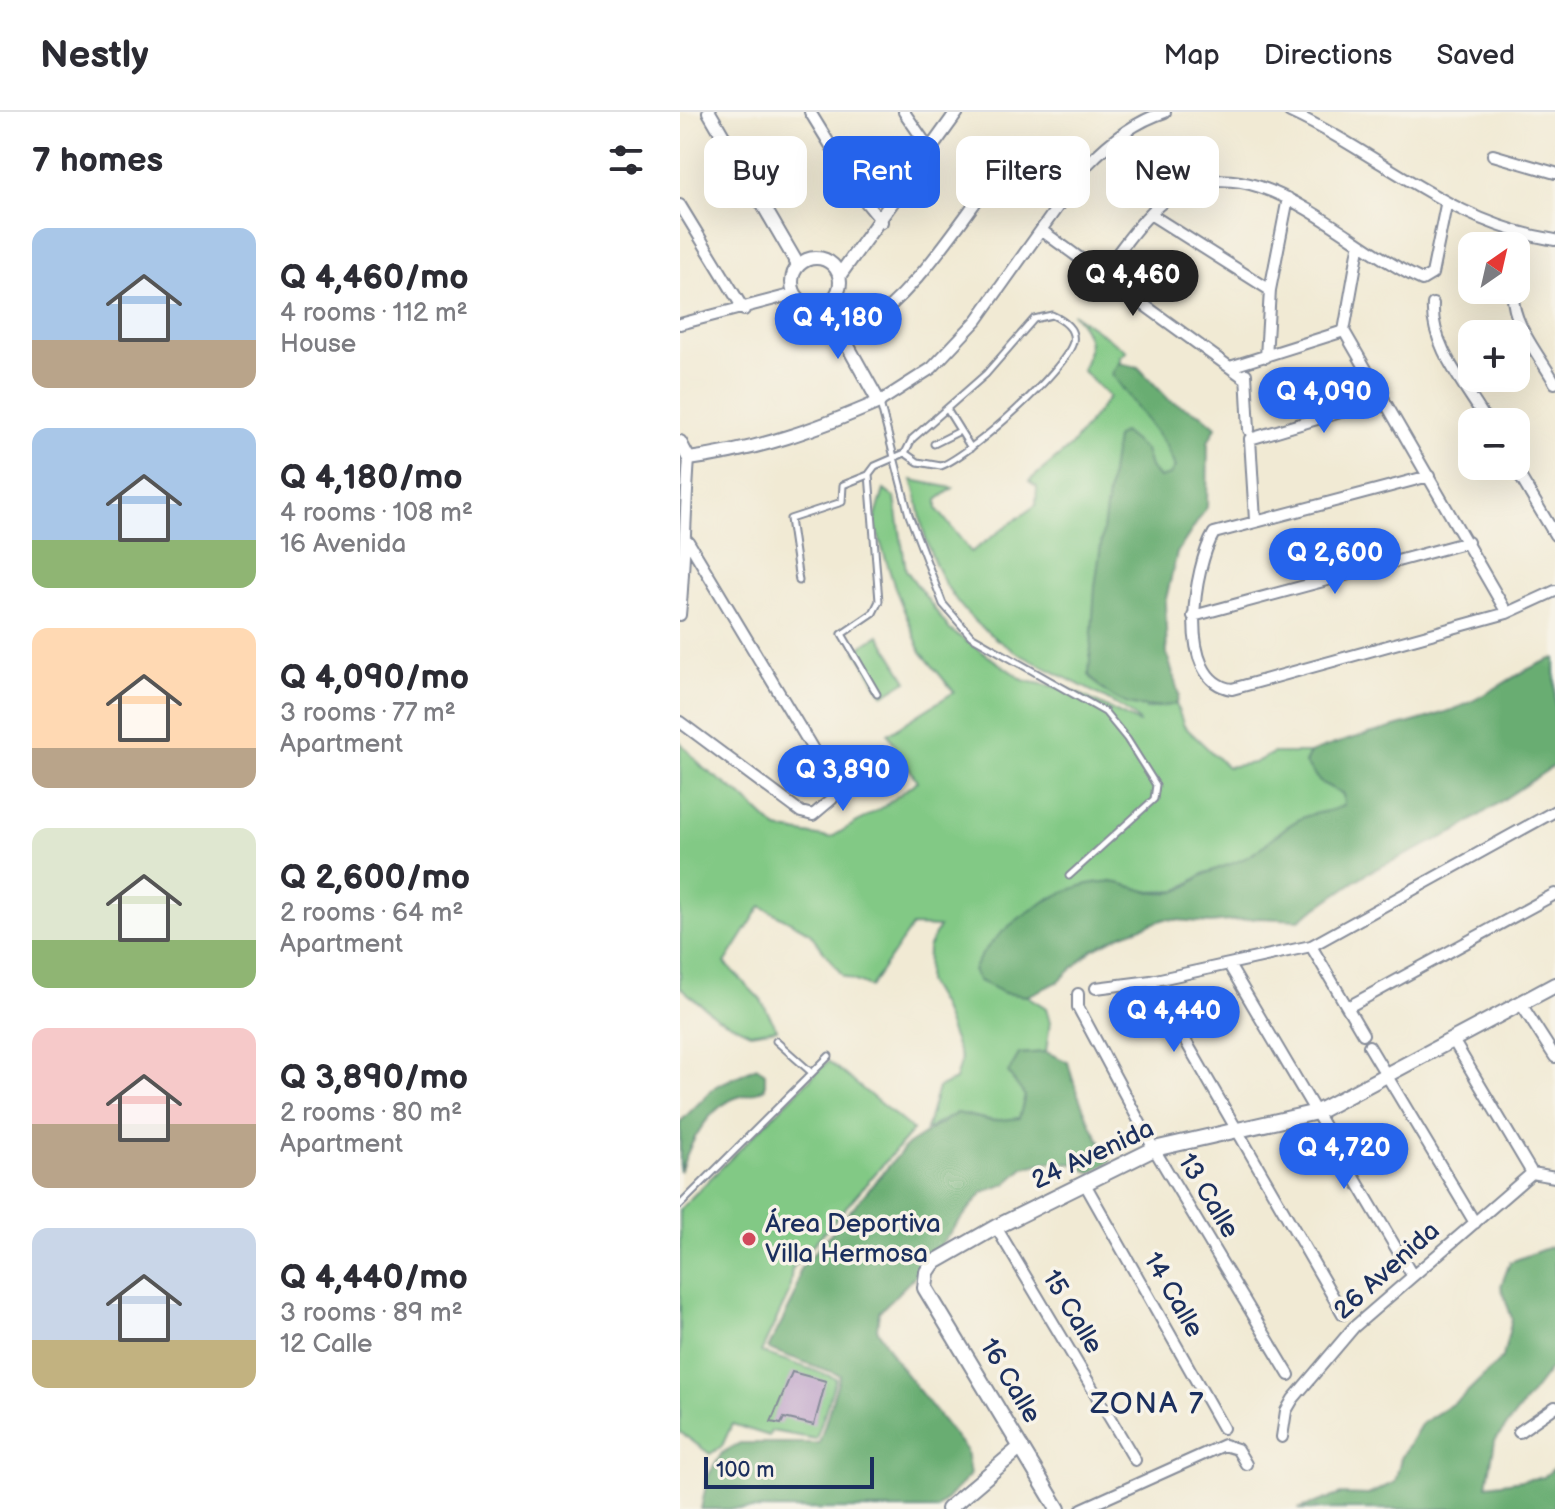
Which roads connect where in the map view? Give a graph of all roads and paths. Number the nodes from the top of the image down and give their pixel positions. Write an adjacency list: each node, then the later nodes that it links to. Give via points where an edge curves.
1 (709, 112): 23 (street)
2 (810, 112): 17 (street)
3 (904, 112): 7 (street)
4 (957, 112): 8 (street)
5 (1165, 112): 18 (street, via 1132,126 1107,145)
6 (1290, 112): 13 (street)
7 (921, 136)
8 (940, 138)
9 (1493, 155): 10 (street)
10 (1555, 173)
11 (1288, 198): 16 (street, via 1236,180 1202,182); 22 (street); 26 (street)
12 (680, 205): 31 (street)
13 (1446, 205): 19 (street); 22 (street, via 1432,274 1426,280)
14 (892, 208): 17 (street)
15 (971, 208): 34 (street, via 918,282)
16 (1150, 214): 25 (street); 26 (street)
17 (882, 222): 24 (street)
18 (1041, 230): 25 (street); 41 (street, via 954,345 932,368)
19 (1516, 232)
20 (1530, 236): 21 (street)
21 (1555, 240)
22 (1359, 247): 33 (street)
23 (798, 265): 24 (street, via 812,258); 27 (street, via 791,278)
24 (836, 270): 30 (street, via 838,293)
25 (1101, 275): 37 (street)
26 (1270, 290): 35 (street)
27 (794, 294): 30 (street, via 807,305); 31 (street)
28 (1433, 304): 42 (street, via 1437,338)
29 (1512, 304): 39 (street)
30 (825, 305): 34 (street)
31 (744, 310): 32 (street)
32 (680, 324)
33 (1344, 331): 35 (street); 40 (street)
34 (848, 341): 41 (street)
35 (1266, 357): 36 (street)
36 (1245, 364): 37 (street); 38 (street)
37 (1230, 367): 38 (street)
38 (1246, 379): 44 (street)
39 (1555, 383)
40 (1384, 399): 53 (street); 55 (street, via 1250,439)
41 (879, 402): 50 (lane); 51 (street, via 811,432 740,453)
42 (1479, 408)
43 (948, 411): 45 (lane); 48 (lane, via 1034,319 1052,315 1068,324 1071,346 1030,395); 49 (lane, via 912,439)
44 (1249, 430)
45 (960, 431): 47 (lane); 48 (lane)
46 (680, 442): 51 (street)
47 (934, 444)
48 (971, 448): 49 (lane, via 941,466 926,465)
49 (905, 453): 50 (lane)
50 (894, 456): 52 (lane); 67 (lane, via 934,582 958,624 1105,712 1156,785 1154,799)
51 (689, 459): 57 (street)
52 (869, 474): 59 (lane, via 843,485 842,502 790,519); 64 (lane, via 879,605 842,634)
53 (1429, 476): 55 (street); 58 (street)
54 (1522, 480): 56 (street)
55 (1255, 520): 63 (street, via 1214,533 1200,566)
56 (1555, 535)
57 (688, 541): 62 (street); 65 (street, via 835,786 832,799 813,815 801,812)
58 (1468, 542): 61 (street); 63 (street)
59 (799, 581)
60 (1555, 591): 61 (street)
61 (1507, 613): 63 (street, via 1232,689 1217,683 1205,667 1193,634)
62 (680, 615)
63 (1193, 616)
64 (877, 694)
65 (680, 722)
66 (1555, 811): 69 (street)
67 (1069, 876)
68 (1555, 894): 76 (street)
69 (1311, 946): 70 (street); 76 (street)
70 (1229, 965): 71 (street); 85 (street)
71 (1151, 981): 73 (street); 86 (street)
72 (1555, 985): 75 (main road, 24 Avenida)
73 (1096, 988)
74 (1078, 994): 87 (street, 13 Calle, via 1078,1007)
75 (1521, 1004): 78 (main road, 24 Avenida); 82 (street)
76 (1348, 1007): 77 (street)
77 (1363, 1034)
78 (1453, 1040): 84 (main road, 24 Avenida); 88 (street)
79 (776, 1041): 83 (lane)
80 (1369, 1046): 84 (street)
81 (829, 1056): 83 (lane)
82 (1555, 1057)
83 (812, 1073): 91 (lane)
84 (1386, 1076): 85 (main road, 24 Avenida); 92 (street)
85 (1317, 1112): 86 (main road, 24 Avenida); 94 (street)
86 (1236, 1130): 87 (main road, 24 Avenida); 96 (street)
87 (1154, 1149): 90 (main road, 24 Avenida); 97 (street, 13 Calle)
88 (1532, 1173): 89 (street); 92 (street, 26 Avenida)
89 (1555, 1177)
90 (1085, 1184): 93 (main road, 24 Avenida); 99 (street, 14 Calle)
91 (680, 1205)
92 (1475, 1223): 94 (street, 26 Avenida)
93 (996, 1227): 95 (main road, 24 Avenida, via 933,1263); 103 (street, 15 Calle)
94 (1412, 1275): 101 (street, 26 Avenida, via 1354,1327 1293,1399)
95 (925, 1277): 102 (main road, 16 Calle, via 925,1288)
96 (1343, 1314)
97 (1289, 1375)
98 (1555, 1407): 100 (street)
99 (1223, 1428)
100 (1519, 1432)
101 (1282, 1437)
102 (1021, 1447): 105 (main road); 106 (main road, 16 Calle)
103 (1135, 1460)
104 (1246, 1464): 107 (street, via 1237,1449 1224,1445)
105 (948, 1509)
106 (1058, 1509)
107 (1082, 1509)

